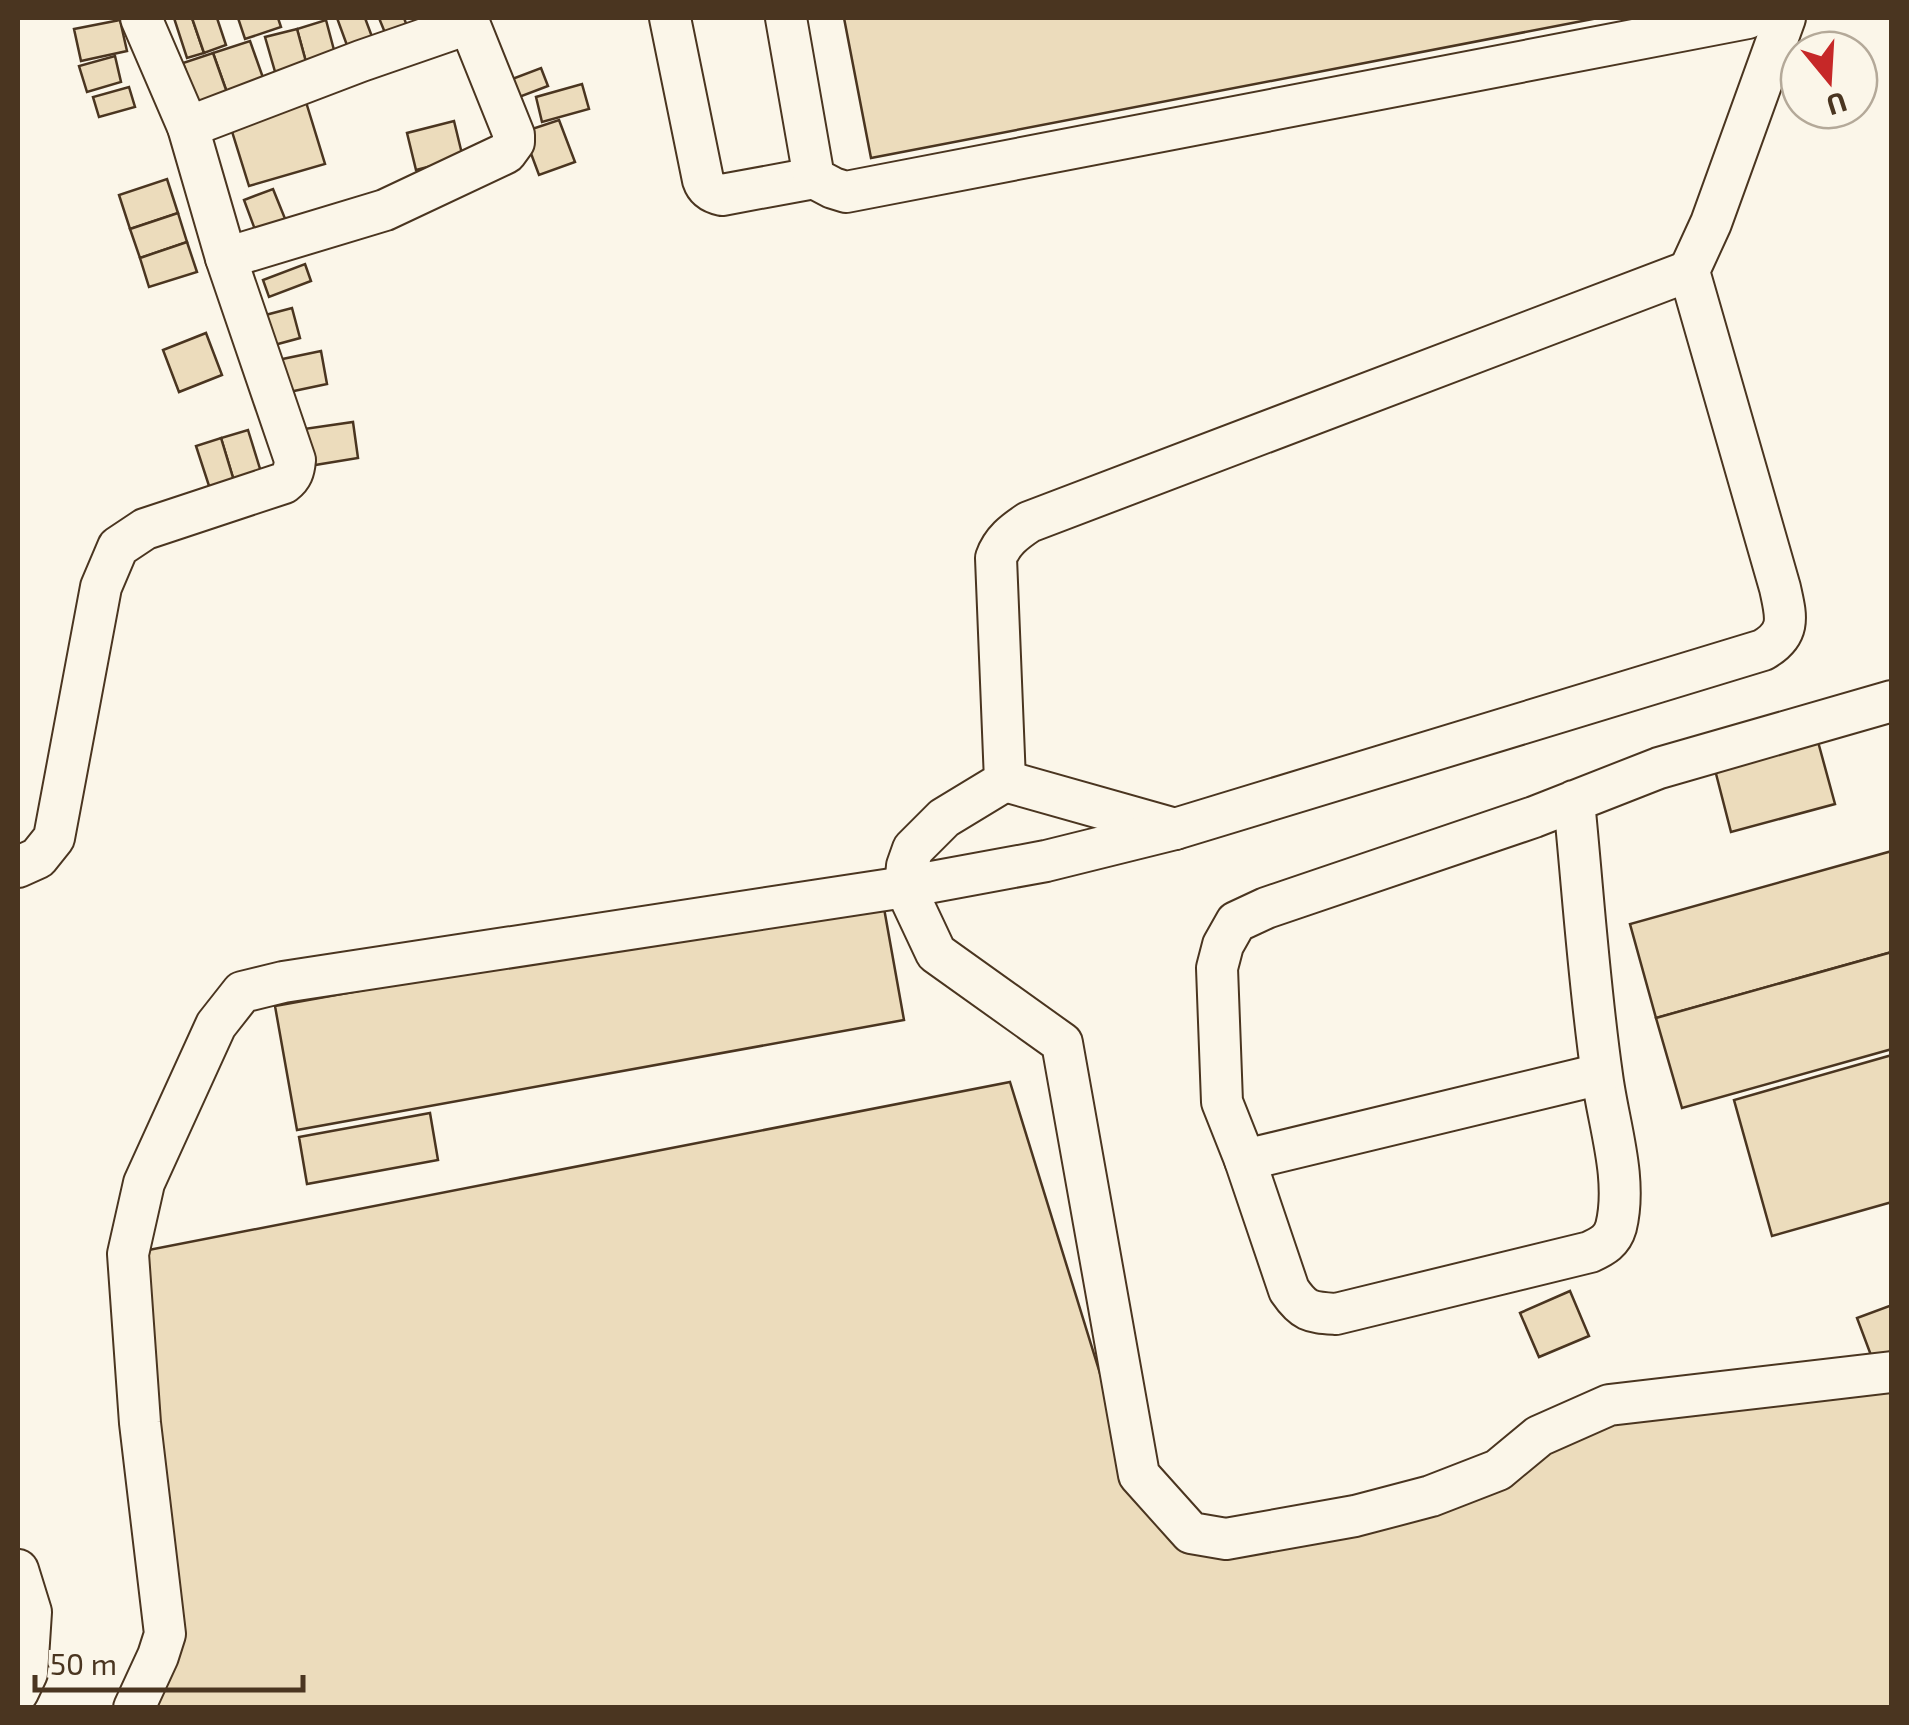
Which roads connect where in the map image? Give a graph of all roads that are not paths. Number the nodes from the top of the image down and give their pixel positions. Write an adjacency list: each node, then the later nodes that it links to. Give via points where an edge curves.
1 (142, 18): 7 (street)
2 (670, 18): 8 (street, via 703,180 712,193)
3 (786, 18): 8 (street)
4 (1747, 18): 8 (street, via 852,192)
5 (1786, 18): 10 (street)
6 (468, 21): 7 (street); 9 (street, via 514,135 506,153 385,210)
7 (188, 127): 9 (street)
8 (814, 178)
9 (226, 258): 15 (street, via 294,470 284,483 146,529 118,547 101,587 54,838 38,858)
10 (1688, 270): 12 (street, via 1015,532 996,558); 14 (street, via 1780,588 1786,620 1775,643)
11 (1892, 700): 13 (street, via 1659,768)
12 (1005, 781): 14 (street); 16 (street, via 944,818 913,848)
13 (1574, 801): 17 (street); 18 (street, via 1236,922 1216,976 1222,1102)
14 (1175, 829): 16 (street)
15 (18, 867)
16 (905, 887): 19 (street, via 936,953 1062,1043 1139,1475 1191,1534 1226,1540 1431,1496 1498,1470 1538,1436 1609,1405); 22 (street, via 242,992 216,1025 144,1182 128,1254 165,1634)
17 (1601, 1074): 18 (street); 18 (street, via 1620,1199 1608,1243 1336,1314 1300,1306 1289,1290)
18 (1245, 1160)
19 (1892, 1372)
20 (18, 1570): 21 (street, via 31,1612 27,1673)
21 (18, 1692)
22 (134, 1708)

